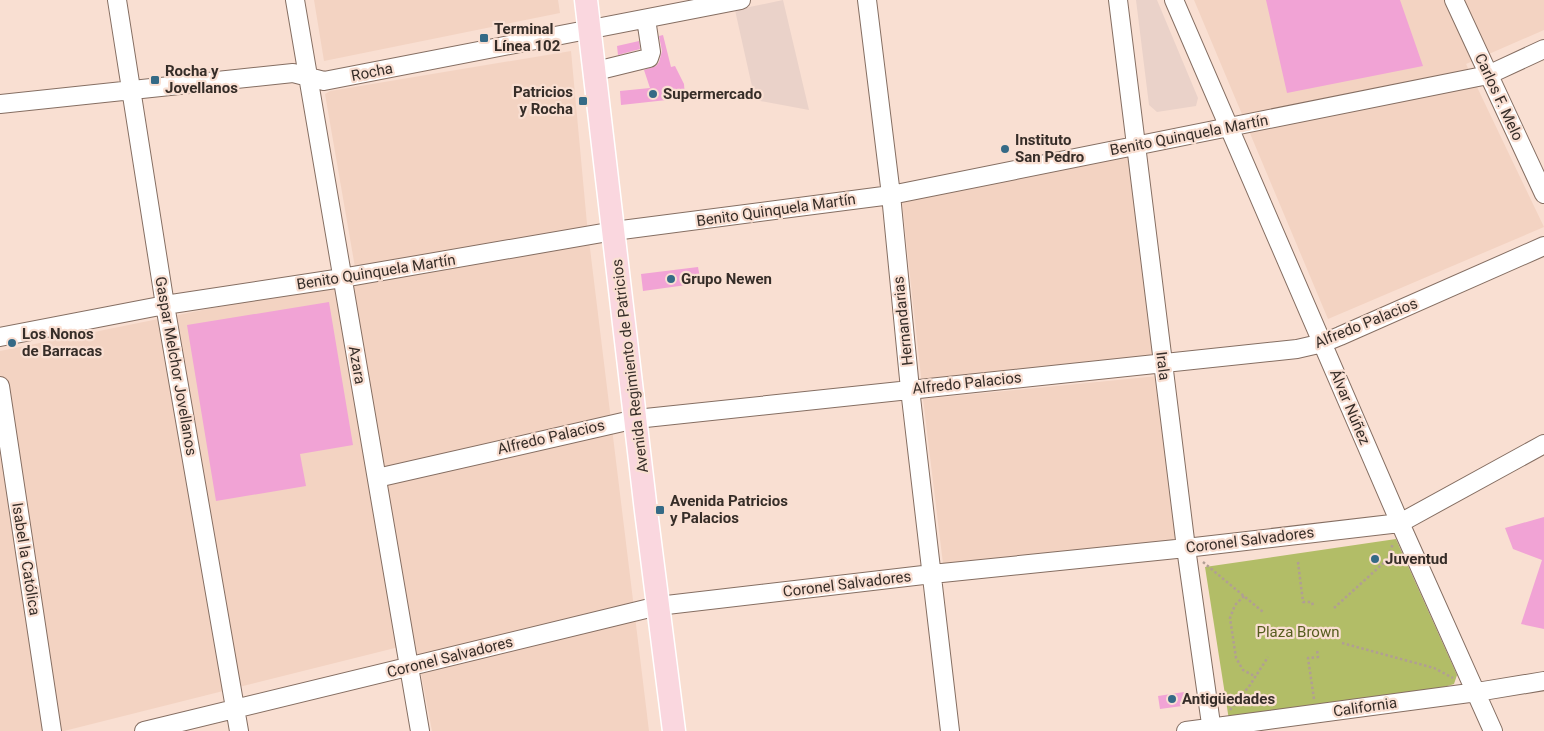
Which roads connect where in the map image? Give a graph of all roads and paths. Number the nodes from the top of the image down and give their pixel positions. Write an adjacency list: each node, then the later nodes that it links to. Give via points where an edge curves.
1 (116, 0): 15 (street, Gaspar Melchor Jovellanos)
2 (295, 0): 14 (street, Azara)
3 (586, 0): 10 (main road, Avenida Regimiento de Patricios)
4 (741, 0): 9 (street, Rocha)
5 (867, 0): 20 (street, Hernandarias)
6 (1118, 0): 18 (street, Irala)
7 (1174, 0): 17 (street, Álvar Núñez)
8 (1454, 0): 13 (street, Carlos F. Melo)
9 (646, 19): 10 (street, Rocha); 12 (street, via 649,58)
10 (590, 30): 12 (main road, Avenida Regimiento de Patricios); 14 (street, Rocha, via 324,81)
11 (1544, 49): 13 (street, Benito Quinquela Martín)
12 (596, 71): 21 (main road, Avenida Regimiento de Patricios)
13 (1488, 75): 17 (street, Benito Quinquela Martín); 19 (street, Carlos F. Melo)
14 (308, 78): 15 (street, Rocha, via 293,73); 23 (street, Azara)
15 (131, 91): 16 (street, Rocha); 24 (street, Gaspar Melchor Jovellanos)
16 (0, 104)
17 (1230, 127): 18 (street, Benito Quinquela Martín); 26 (street, Álvar Núñez)
18 (1137, 146): 20 (street, Benito Quinquela Martín); 27 (street, Irala)
19 (1544, 194)
20 (891, 195): 21 (street, Benito Quinquela Martín); 29 (street, Hernandarias)
21 (614, 231): 23 (street, Benito Quinquela Martín); 30 (main road, Avenida Regimiento de Patricios)
22 (1544, 246): 26 (street, Alfredo Palacios)
23 (342, 278): 24 (street, Benito Quinquela Martín); 32 (street, Azara)
24 (166, 305): 25 (street, Benito Quinquela Martín); 53 (street, Gaspar Melchor Jovellanos)
25 (0, 337)
26 (1323, 343): 27 (street, Alfredo Palacios, via 1297,349); 33 (street, Álvar Núñez)
27 (1163, 364): 29 (street, Alfredo Palacios); 34 (street, Irala)
28 (0, 386): 56 (street, Isabel la Católica)
29 (910, 389): 30 (street, Alfredo Palacios); 36 (street, Hernandarias)
30 (636, 418): 32 (street, Alfredo Palacios); 40 (main road, Avenida Regimiento de Patricios)
31 (1544, 444): 33 (street, Coronel Salvadores)
32 (377, 478): 47 (street, Azara)
33 (1400, 523): 34 (street, Coronel Salvadores); 38 (path, via 1388,559); 51 (street, Álvar Núñez)
34 (1186, 548): 36 (street, Coronel Salvadores); 39 (path); 55 (street, Irala)
35 (1298, 562): 41 (path, via 1303,602 1312,602)
36 (932, 574): 40 (street, Coronel Salvadores); 61 (street, Hernandarias)
37 (1344, 590): 38 (path)
38 (1348, 595): 42 (path)
39 (1244, 596): 43 (path); 48 (path, via 1235,605 1230,618 1234,650 1243,670)
40 (658, 606): 47 (street, Coronel Salvadores); 60 (main road, Avenida Regimiento de Patricios)
41 (1312, 606)
42 (1334, 608)
43 (1263, 612)
44 (1342, 643): 49 (path, via 1434,668)
45 (1317, 650): 52 (path, via 1318,657 1308,658)
46 (1268, 657): 48 (path)
47 (410, 666): 53 (street, Coronel Salvadores); 59 (street, Azara)
48 (1256, 677): 54 (path)
49 (1455, 679)
50 (1544, 681): 51 (street, California)
51 (1477, 692): 55 (street, California); 63 (street, Álvar Núñez)
52 (1314, 699)
53 (235, 709): 57 (street, Coronel Salvadores); 58 (street, Gaspar Melchor Jovellanos)
54 (1229, 711)
55 (1211, 729): 62 (street, California)
56 (52, 731)
57 (144, 731)
58 (239, 731)
59 (420, 731)
60 (674, 731)
61 (950, 731)
62 (1186, 731)
63 (1493, 731)

